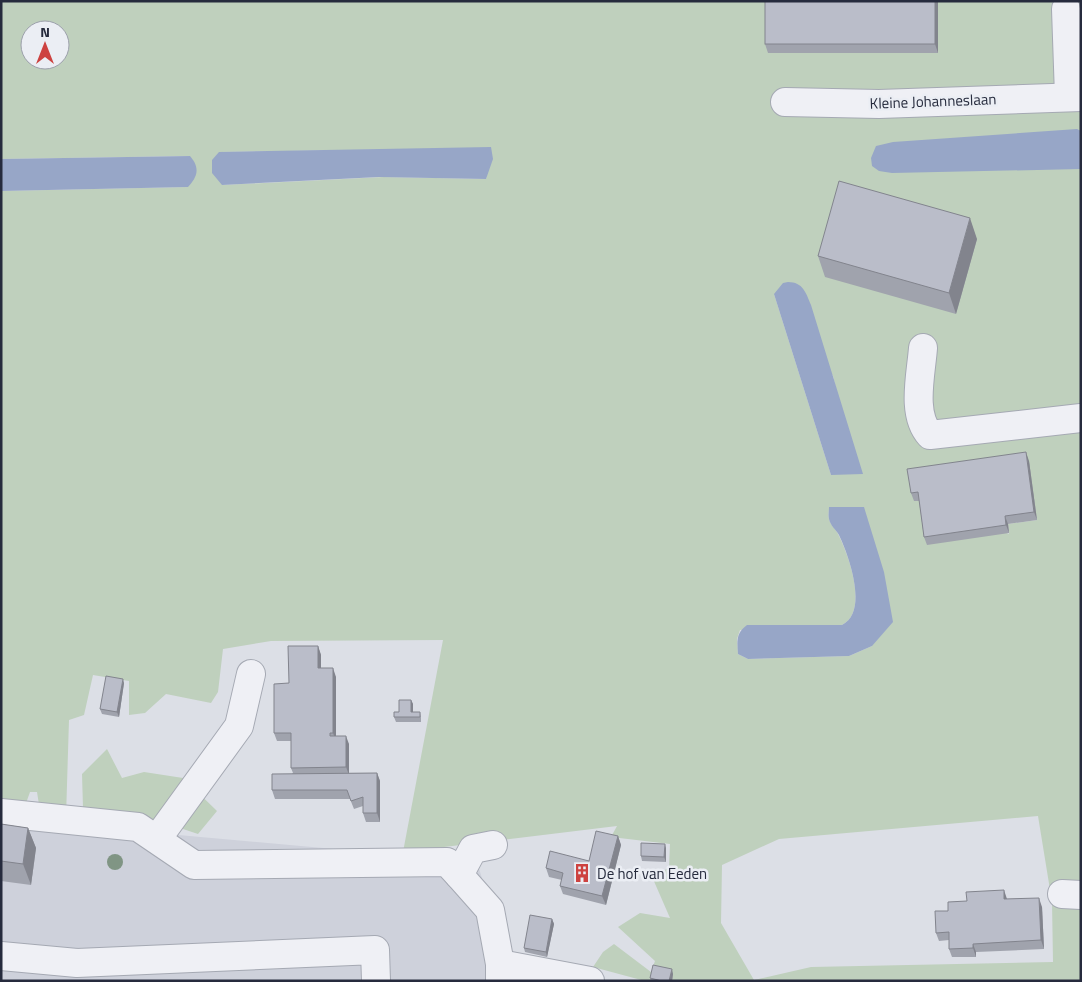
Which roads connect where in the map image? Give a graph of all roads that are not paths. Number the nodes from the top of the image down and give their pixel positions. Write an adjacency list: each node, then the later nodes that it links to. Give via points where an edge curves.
1 (1066, 9): 2 (street, via 1066,45)
2 (1075, 96): 3 (street, Kleine Johanneslaan, via 879,104)
3 (785, 102)
4 (923, 348): 5 (street, via 919,407 924,428 930,435)
5 (1081, 418)
6 (251, 674): 8 (street, via 239,726)
7 (1, 813): 8 (street, via 138,826)
8 (157, 839): 10 (street, via 194,865 447,862)
9 (493, 845): 10 (street, via 473,849)
10 (458, 875): 12 (street, via 490,910)
11 (1, 956): 13 (street, via 77,963 375,950)
12 (500, 972): 14 (street)
13 (376, 981)
14 (590, 981)

